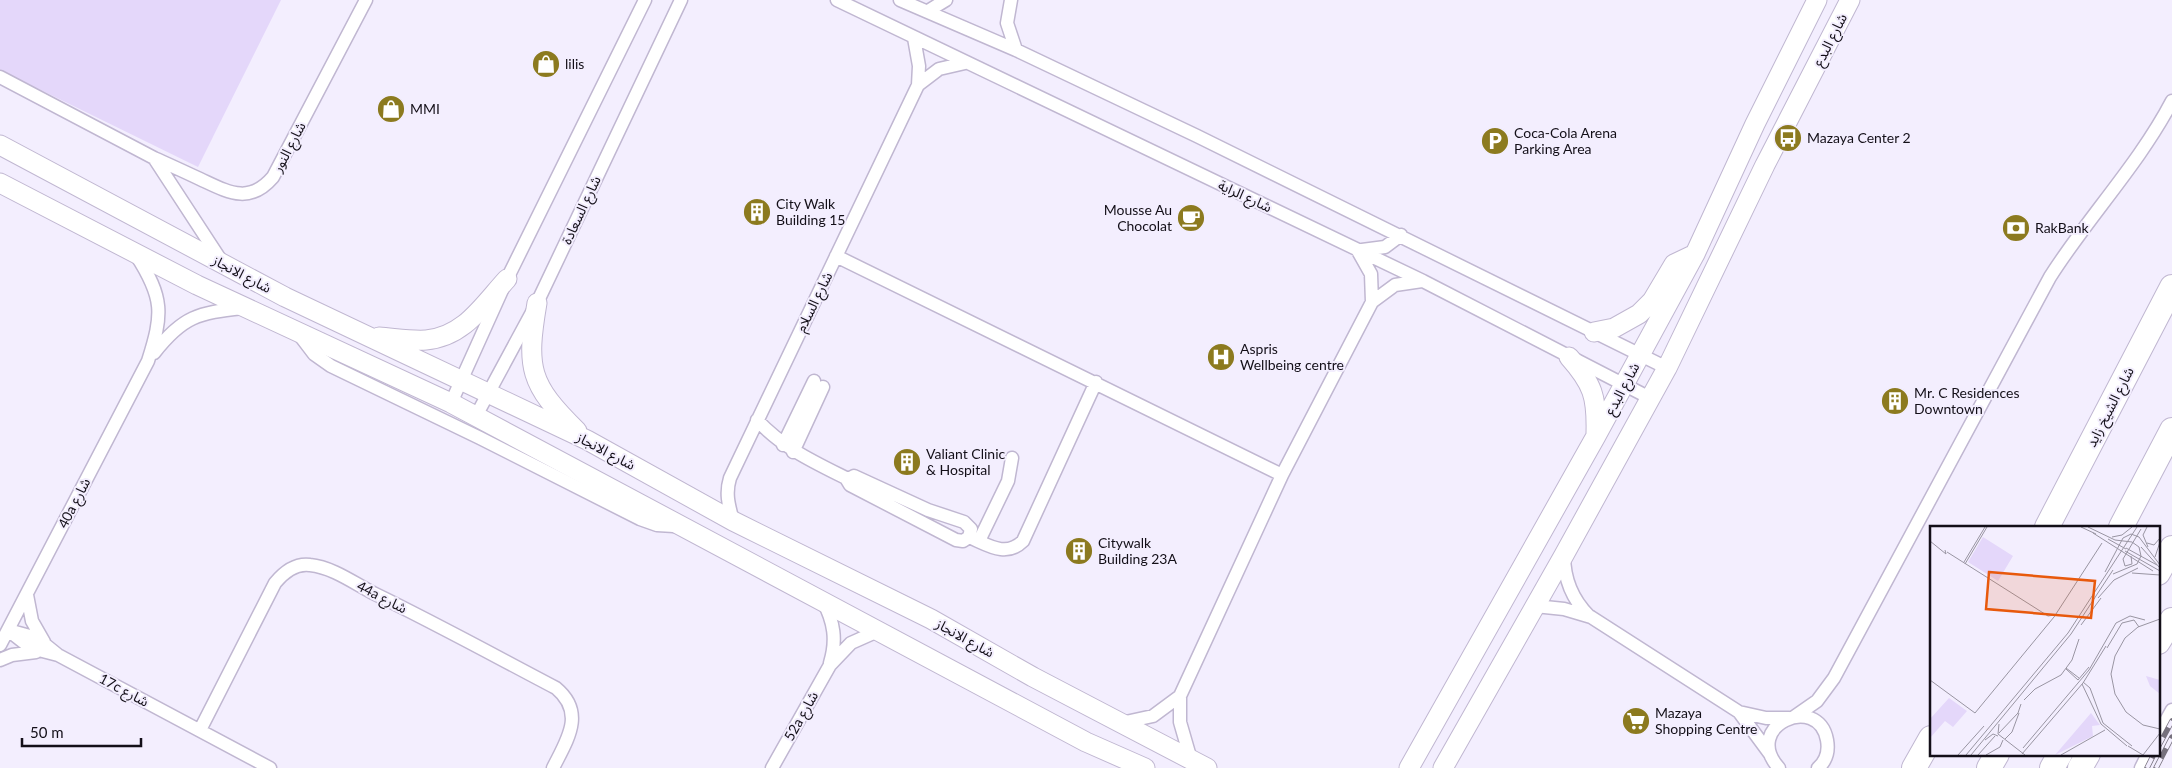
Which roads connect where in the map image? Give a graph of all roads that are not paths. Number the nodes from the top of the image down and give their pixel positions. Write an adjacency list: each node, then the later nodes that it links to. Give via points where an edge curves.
1 (366, 0): 18 (street, شارع النور, via 273,177 262,188 254,192 231,193)
2 (645, 0): 26 (street)
3 (681, 0): 30 (street, شارع السعادة)
4 (837, 0): 11 (street, شارع الراية)
5 (900, 0): 10 (street)
6 (946, 0): 10 (street)
7 (1011, 0): 12 (street, via 1007,23)
8 (1817, 0): 23 (street, شارع البدع)
9 (1850, 0): 38 (street, شارع البدع)
10 (928, 11): 12 (street)
11 (914, 38): 13 (street, شارع الراية); 15 (street, شارع السلام, via 920,66)
12 (1016, 50): 20 (street)
13 (965, 63): 15 (street, شارع السلام, via 939,69); 21 (street, شارع الراية)
14 (0, 77): 18 (street, شارع النور)
15 (918, 85): 24 (street, شارع السلام)
16 (2172, 101): 78 (street, via 2151,136 2050,277 1834,678 1817,701)
17 (0, 145): 25 (street, شارع الانجاز)
18 (154, 158): 25 (street)
19 (0, 183): 22 (street, شارع الانجاز)
20 (1400, 235): 21 (street, via 1385,247 1367,251); 33 (street)
21 (1357, 249): 27 (street, شارع الراية); 29 (street, via 1371,274)
22 (135, 253): 31 (street, شارع الانجاز); 37 (street, 40a شارع, via 153,283 159,306 158,329)
23 (1695, 254): 33 (street, via 1674,264 1652,301 1639,314 1614,328); 35 (street, شارع البدع)
24 (836, 256): 40 (street); 47 (street, شارع السلام)
25 (223, 264): 34 (street, شارع الانجاز)
26 (507, 279): 34 (street, via 476,316 448,335 424,340); 39 (street)
27 (1423, 281): 29 (street, via 1395,285); 36 (street, شارع الراية)
28 (2172, 287): 56 (highway, شارع الشيخ زايد)
29 (1372, 302): 53 (street)
30 (537, 303): 43 (street, شارع السعادة); 50 (street, via 530,352 538,385 547,399)
31 (245, 308): 32 (street, شارع الانجاز); 37 (street, 40a شارع, via 193,317 174,329)
32 (295, 329): 45 (street, شارع الانجاز); 58 (street, شارع الانجاز, via 314,354 331,366 640,519 656,525)
33 (1594, 332): 35 (street)
34 (368, 336): 39 (street, شارع الانجاز)
35 (1640, 354): 38 (street); 42 (street, شارع البدع)
36 (1569, 358): 42 (street, شارع الراية); 49 (street, via 1584,374 1594,395)
37 (148, 361): 63 (street, 40a شارع)
38 (1666, 368): 44 (street, شارع البدع)
39 (460, 382): 43 (street, شارع الانجاز); 45 (street)
40 (1096, 382): 53 (street); 59 (street, via 1023,541 1013,549 1000,550)
41 (818, 384): 51 (street)
42 (1624, 385): 44 (street, شارع الراية); 49 (street, شارع البدع)
43 (487, 394): 46 (street, شارع السعادة); 50 (street, شارع الانجاز)
44 (1650, 398): 61 (street, شارع البدع)
45 (450, 402): 46 (street, شارع الانجاز)
46 (476, 416): 58 (street, شارع الانجاز)
47 (757, 420): 51 (street); 55 (street, شارع السلام, via 726,488)
48 (2172, 430): 57 (highway)
49 (1596, 436): 93 (street, شارع البدع)
50 (587, 440): 55 (street, شارع الانجاز)
51 (788, 448): 54 (street)
52 (1012, 458): 59 (street, via 1008,482)
53 (1282, 474): 75 (street)
54 (848, 479): 59 (street, via 850,485 956,540); 59 (street, via 854,476 928,510 964,522)
55 (734, 521): 79 (street, شارع الانجاز, via 931,619)
56 (2048, 526)
57 (2122, 526)
58 (684, 527): 64 (street, شارع الانجاز)
59 (974, 539)
60 (2172, 548): 62 (highway)
61 (1564, 555): 65 (street, شارع البدع); 66 (street, via 1572,594)
62 (2160, 569)
63 (27, 595): 68 (street, 40a شارع); 72 (street, 17c شارع)
64 (823, 602): 69 (street, شارع الانجاز); 74 (street, 52a شارع, via 834,632)
65 (1535, 606): 66 (street, via 1564,609); 94 (street, شارع البدع)
66 (1591, 617): 77 (street)
67 (2172, 620): 70 (highway)
68 (8, 630): 71 (street, 40a شارع); 72 (street, 17c شارع, via 27,634)
69 (878, 631): 74 (street, 52a شارع, via 851,644); 92 (street, شارع الانجاز, via 1086,742)
70 (2160, 639)
71 (0, 644)
72 (42, 648): 73 (street); 80 (street, 17c شارع)
73 (0, 660)
74 (830, 665): 91 (street, 52a شارع)
75 (1180, 696): 79 (street, via 1154,716); 88 (street, via 1180,722)
76 (2172, 710): 81 (street)
77 (1739, 712): 78 (street, via 1766,718); 87 (street)
78 (1792, 717): 87 (street, via 1782,721 1769,740); 95 (street, via 1817,722 1826,735 1828,750)
79 (1121, 723): 88 (street, شارع الانجاز)
80 (200, 730): 89 (street, 17c شارع); 90 (street, 44a شارع, via 275,583 284,572 309,564 395,604 556,688 569,702 573,721)
81 (2160, 731)
82 (1930, 740): 96 (highway)
83 (1996, 756): 97 (highway)
84 (2059, 756): 98 (highway)
85 (2087, 756): 99 (highway)
86 (2147, 756): 100 (street)
87 (1774, 763)
88 (1199, 764)
89 (270, 768)
90 (553, 768)
91 (772, 768)
92 (1145, 768)
93 (1409, 768)
94 (1443, 768)
95 (1818, 768)
96 (1914, 768)
97 (1989, 768)
98 (2052, 768)
99 (2080, 768)
100 (2141, 768)

